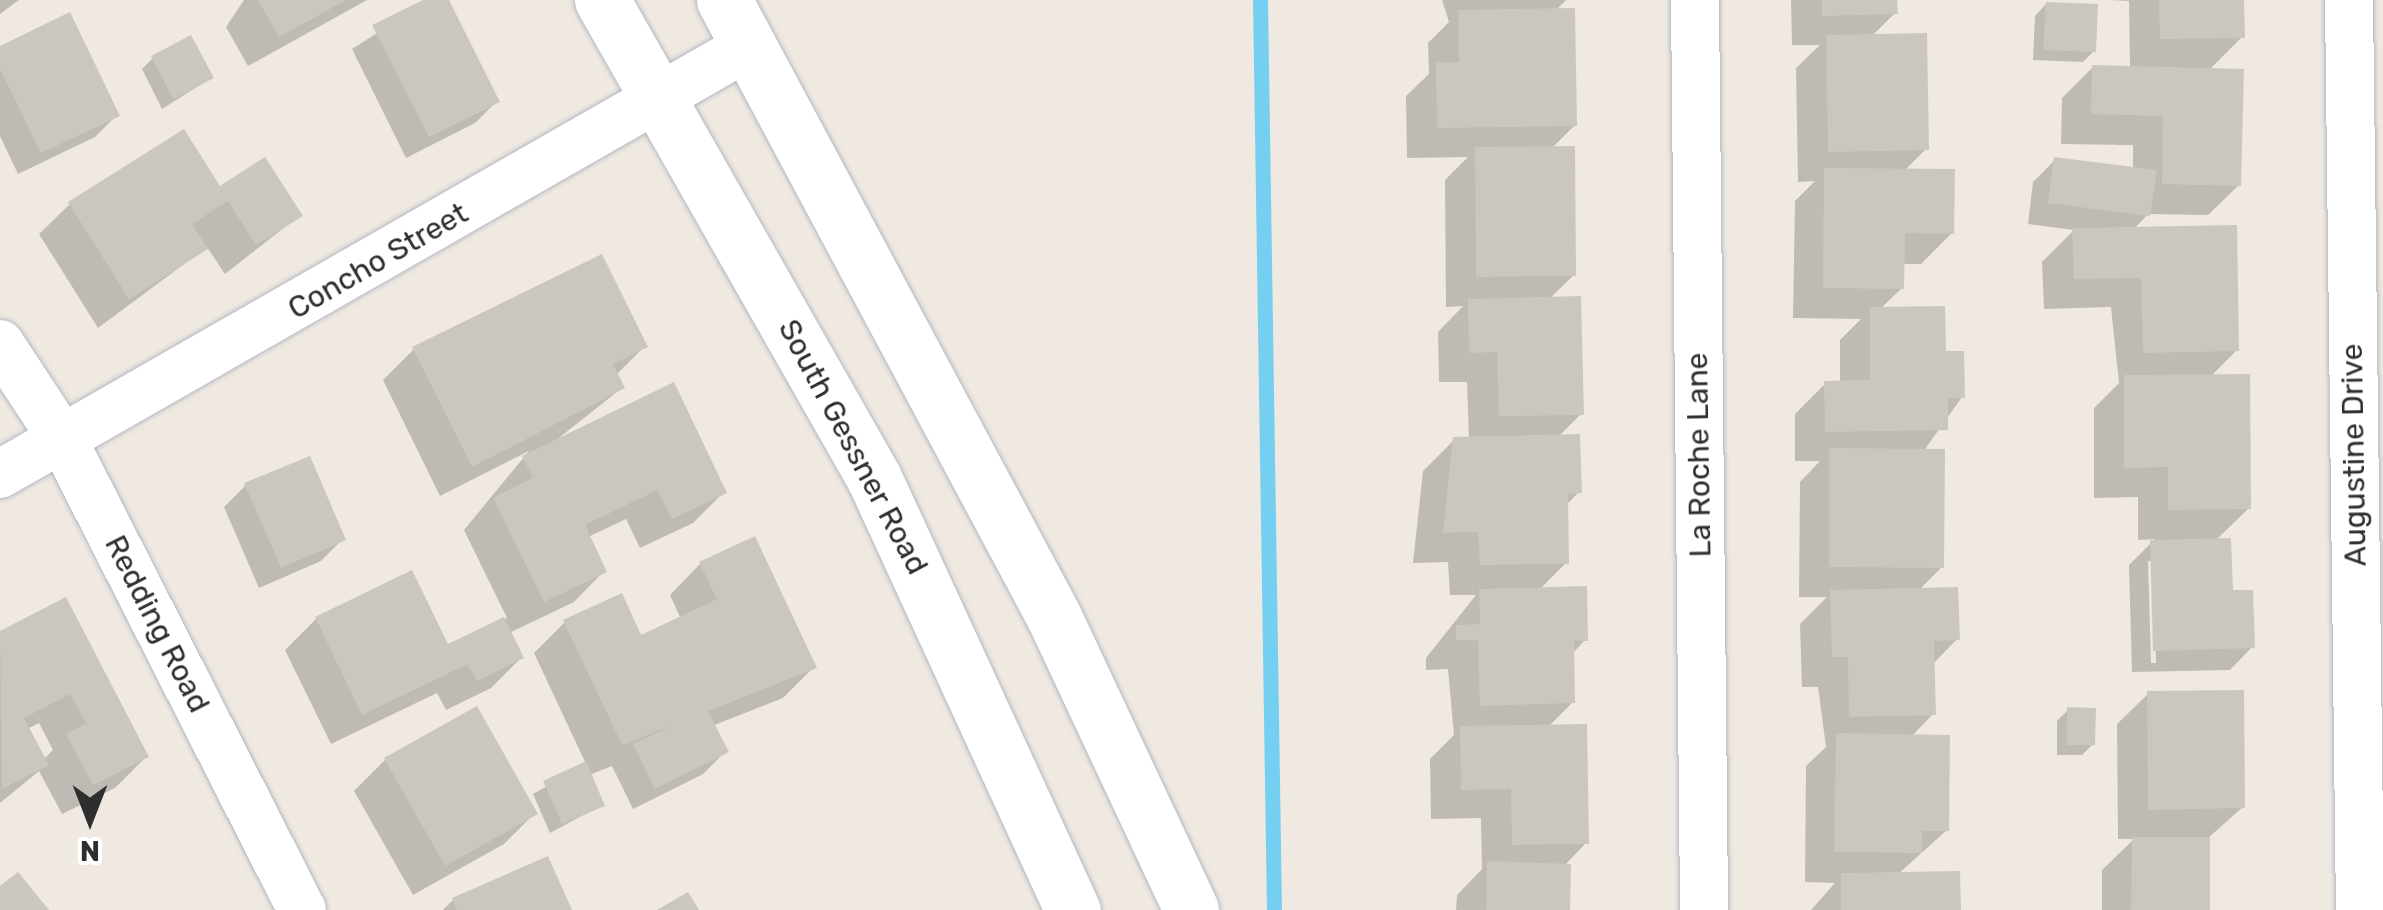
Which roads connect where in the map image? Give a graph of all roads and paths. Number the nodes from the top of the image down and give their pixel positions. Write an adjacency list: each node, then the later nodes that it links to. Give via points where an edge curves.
1 (602, 0): 5 (main road, South Gessner Road)
2 (1695, 0): 13 (street, La Roche Lane)
3 (2350, 0): 9 (street, Augustine Drive)
4 (738, 22): 5 (street, Concho Street); 12 (main road, via 1054,617)
5 (664, 100): 7 (street, Concho Street); 11 (main road, South Gessner Road, via 874,478)
6 (0, 344): 7 (street, Redding Road)
7 (63, 440): 8 (street, Concho Street); 10 (street, Redding Road)
8 (0, 474)
9 (2369, 541): 14 (street, Augustine Drive)
10 (302, 910)
11 (1074, 910)
12 (1191, 910)
13 (1704, 910)
14 (2360, 910)

